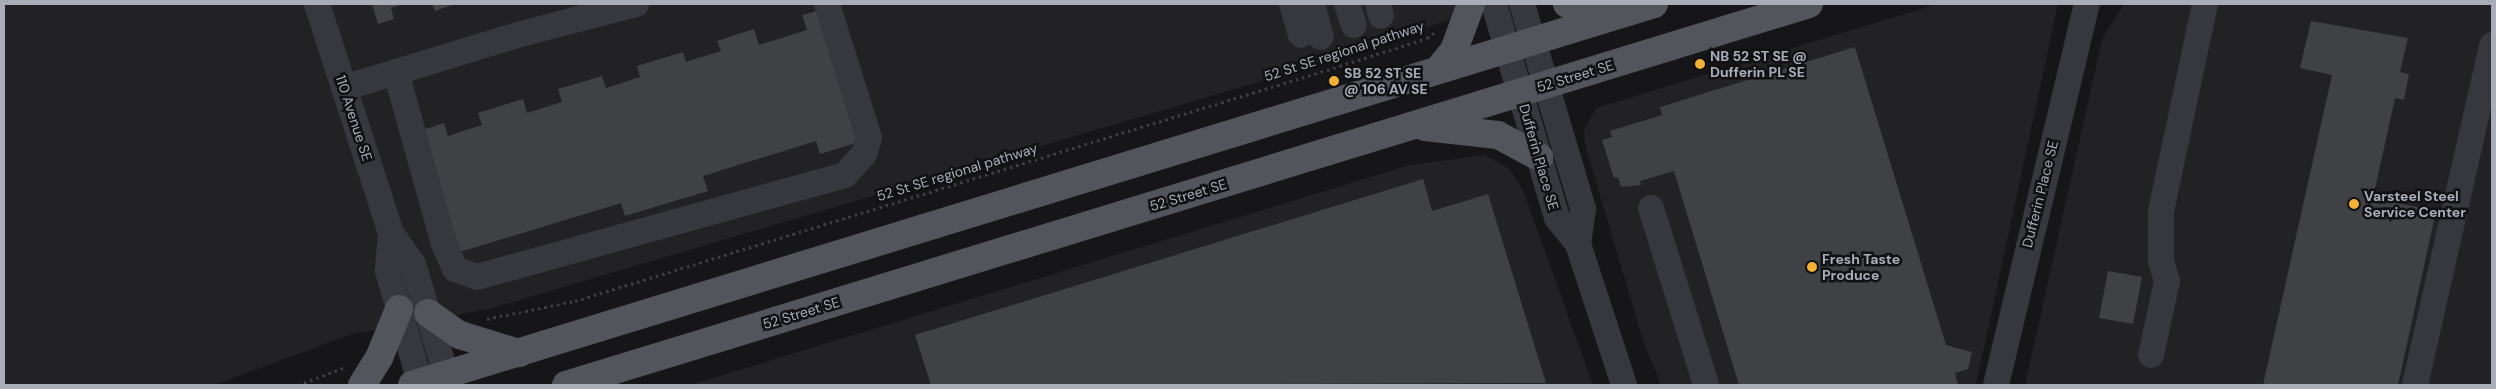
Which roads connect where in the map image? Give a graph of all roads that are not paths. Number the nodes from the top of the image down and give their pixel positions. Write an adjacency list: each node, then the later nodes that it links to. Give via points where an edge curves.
1 (317, 4): 20 (street, 110 Avenue SE)
2 (636, 4): 18 (street)
3 (827, 4): 18 (street, via 868,138 864,154 845,175 478,277 455,269 444,244)
4 (1292, 4): 5 (street, via 1311,36)
5 (1312, 4)
6 (1471, 4): 17 (main road, via 1454,50)
7 (1494, 4): 16 (street, Dufferin Place SE)
8 (1522, 4): 14 (street, Dufferin Place SE)
9 (1567, 4): 13 (main road)
10 (1809, 4): 19 (main road, 52 Street SE)
11 (2087, 4): 37 (street, Dufferin Place SE)
12 (2205, 4): 30 (street, via 2161,211 2161,261 2167,280)
13 (1646, 6): 14 (main road)
14 (1533, 41): 16 (main road); 19 (street, Dufferin Place SE)
15 (2492, 45): 38 (street)
16 (1508, 49): 17 (main road); 21 (street, Dufferin Place SE)
17 (1438, 70): 29 (main road)
18 (396, 72): 20 (street)
19 (1547, 84): 21 (main road, 52 Street SE); 26 (street, Dufferin Place SE, via 1583,209)
20 (344, 88): 25 (street, 110 Avenue SE)
21 (1520, 92): 22 (main road, 52 Street SE); 23 (street, Dufferin Place SE)
22 (1413, 125): 23 (main road, via 1498,135); 35 (main road, 52 Street SE)
23 (1539, 157): 26 (street, Dufferin Place SE, via 1558,218)
24 (1651, 208): 36 (street)
25 (391, 232): 27 (street, 110 Avenue SE, via 388,271); 28 (street, 110 Avenue SE, via 413,264)
26 (1578, 244): 32 (street, Dufferin Place SE)
27 (399, 309): 33 (street, 110 Avenue SE); 34 (main road, via 379,358)
28 (428, 314): 29 (main road, via 460,334); 31 (street, 110 Avenue SE)
29 (519, 354): 31 (main road)
30 (2151, 355)
31 (448, 380): 33 (main road)
32 (1618, 383)
33 (417, 384)
34 (362, 385)
35 (566, 385)
36 (1706, 385)
37 (1996, 385)
38 (2415, 385)

